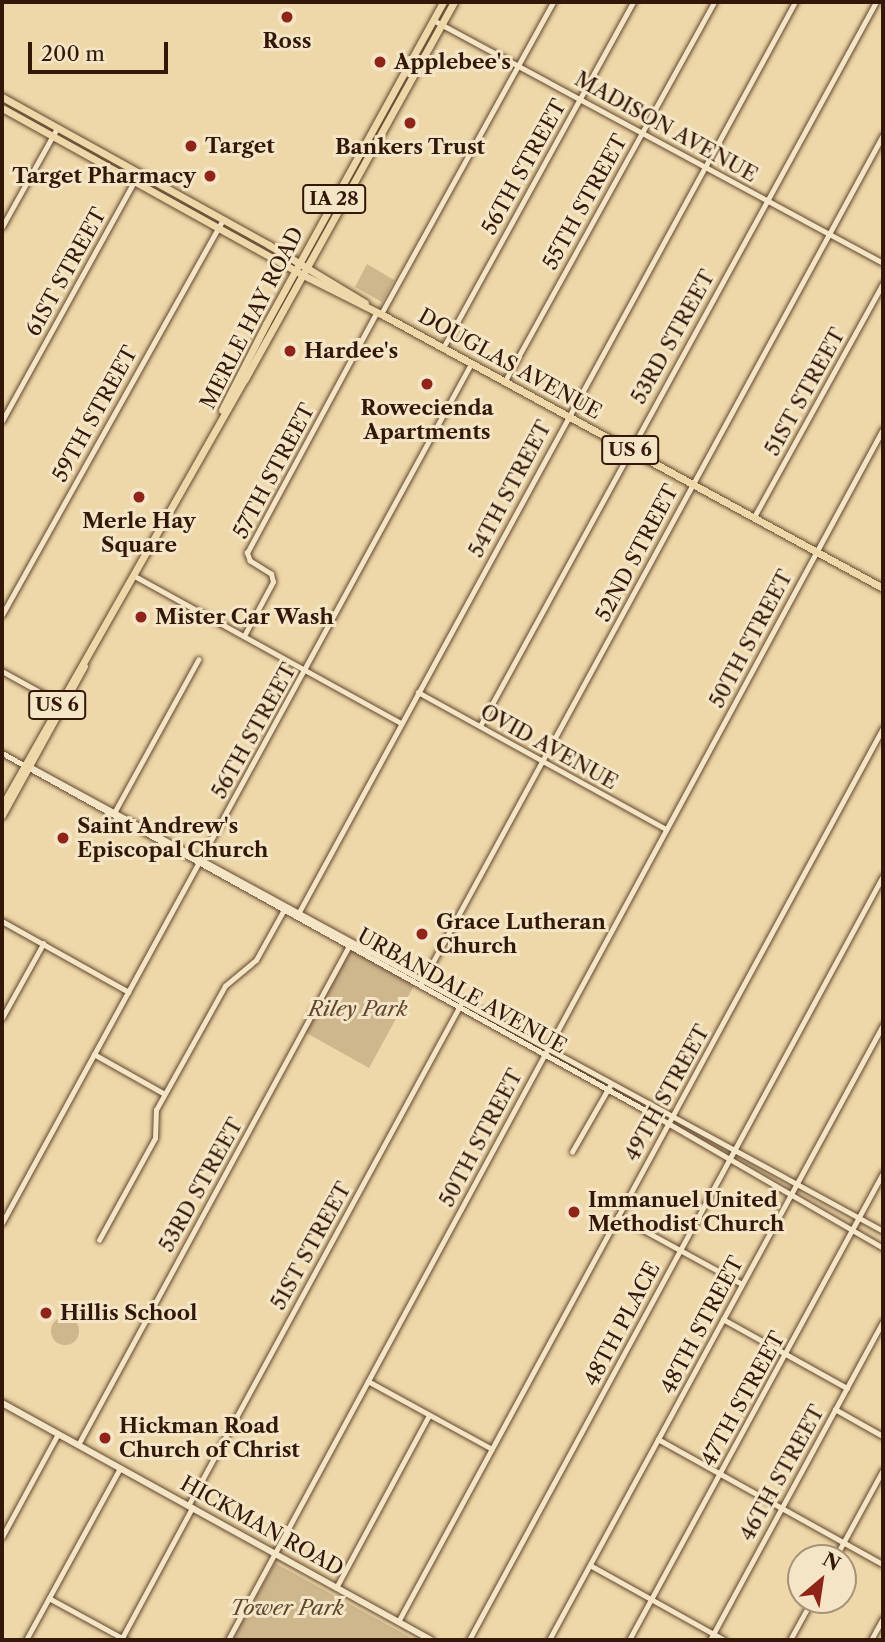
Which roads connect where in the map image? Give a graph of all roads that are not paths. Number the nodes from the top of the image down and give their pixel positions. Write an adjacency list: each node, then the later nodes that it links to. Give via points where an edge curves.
1 (443, 2): 8 (main road, MERLE HAY ROAD / IA 28)
2 (454, 2): 9 (main road, MERLE HAY ROAD / IA 28)
3 (553, 2): 10 (street, 57TH STREET)
4 (633, 2): 12 (street, 56TH STREET)
5 (714, 2): 15 (street, 55TH STREET)
6 (795, 2): 18 (street, 54TH STREET)
7 (876, 2): 20 (street, 53RD STREET)
8 (433, 20): 9 (street, MADISON AVENUE); 24 (main road, MERLE HAY ROAD / IA 28)
9 (442, 22): 10 (street, MADISON AVENUE); 26 (main road, MERLE HAY ROAD / IA 28)
10 (519, 64): 12 (street, MADISON AVENUE); 30 (street, 57TH STREET)
11 (2, 97): 14 (main road, DOUGLAS AVENUE)
12 (580, 98): 15 (street, MADISON AVENUE); 31 (street, 56TH STREET)
13 (2, 108): 17 (main road, DOUGLAS AVENUE)
14 (57, 128): 17 (street); 19 (main road, DOUGLAS AVENUE)
15 (642, 132): 18 (street, MADISON AVENUE); 33 (street, 55TH STREET)
16 (883, 135): 23 (street, 52ND STREET)
17 (53, 136): 19 (main road, DOUGLAS AVENUE); 22 (street)
18 (705, 166): 20 (street, MADISON AVENUE); 34 (street, 54TH STREET)
19 (136, 179): 21 (main road, DOUGLAS AVENUE); 35 (street, 61ST STREET)
20 (767, 200): 23 (street, MADISON AVENUE); 38 (street, 53RD STREET)
21 (219, 222): 24 (main road, DOUGLAS AVENUE); 27 (main road, DOUGLAS AVENUE); 44 (street, 59TH STREET)
22 (2, 227)
23 (829, 234): 25 (street, MADISON AVENUE); 39 (street, 52ND STREET)
24 (299, 262): 26 (main road, DOUGLAS AVENUE / US 6); 27 (main road, MERLE HAY ROAD / US 6)
25 (883, 263)
26 (307, 267): 28 (main road, MERLE HAY ROAD / IA 28); 30 (main road, DOUGLAS AVENUE / US 6)
27 (294, 271): 28 (main road, DOUGLAS AVENUE); 37 (main road, MERLE HAY ROAD / US 6)
28 (303, 275): 30 (main road, DOUGLAS AVENUE / US 6); 37 (main road, MERLE HAY ROAD / US 6)
29 (883, 283): 40 (street, 51ST STREET)
30 (379, 313): 31 (main road, DOUGLAS AVENUE / US 6); 45 (street, 57TH STREET, via 248,551 248,559 271,574 273,582)
31 (443, 348): 32 (main road, DOUGLAS AVENUE / US 6)
32 (471, 363): 33 (main road, DOUGLAS AVENUE / US 6); 47 (street, 56TH STREET)
33 (505, 381): 34 (main road, DOUGLAS AVENUE / US 6)
34 (568, 415): 38 (main road, DOUGLAS AVENUE / US 6); 49 (street, 54TH STREET)
35 (2, 421)
36 (883, 429): 41 (street, 50TH STREET)
37 (214, 430): 42 (main road, MERLE HAY ROAD / US 6)
38 (629, 449): 39 (main road, DOUGLAS AVENUE / US 6); 52 (street, 53RD STREET)
39 (692, 483): 40 (main road, DOUGLAS AVENUE / US 6); 55 (street, 52ND STREET)
40 (754, 517): 41 (main road, DOUGLAS AVENUE / US 6)
41 (816, 551): 43 (main road, DOUGLAS AVENUE / US 6); 60 (street, 50TH STREET)
42 (133, 575): 45 (street); 50 (main road, MERLE HAY ROAD / US 6)
43 (883, 588)
44 (2, 615)
45 (244, 636): 47 (street)
46 (198, 660): 58 (street)
47 (306, 670): 51 (street); 61 (street, 56TH STREET)
48 (2, 671): 50 (street)
49 (418, 692): 51 (street, 54TH STREET); 52 (street, OVID AVENUE)
50 (61, 704): 56 (main road, MERLE HAY ROAD / US 6)
51 (401, 723): 64 (street, 54TH STREET)
52 (480, 726): 55 (street, OVID AVENUE)
53 (883, 728): 77 (street, 49TH STREET)
54 (2, 753): 56 (street, URBANDALE AVENUE)
55 (542, 761): 60 (street, OVID AVENUE); 68 (street, 52ND STREET)
56 (27, 767): 57 (main road, MERLE HAY ROAD / US 6); 58 (street, URBANDALE AVENUE); 59 (main road, MERLE HAY ROAD / US 6)
57 (2, 806)
58 (114, 814): 61 (street, URBANDALE AVENUE)
59 (2, 815)
60 (666, 829): 73 (street, 50TH STREET)
61 (201, 862): 63 (street, URBANDALE AVENUE); 69 (street, 56TH STREET)
62 (883, 876): 79 (street, 48TH PLACE)
63 (285, 908): 64 (street, URBANDALE AVENUE); 76 (street, via 256,960 225,986)
64 (297, 915): 67 (street, URBANDALE AVENUE)
65 (2, 921): 66 (street)
66 (43, 944): 69 (street); 71 (street)
67 (350, 944): 68 (street, URBANDALE AVENUE); 105 (street, 53RD STREET)
68 (421, 983): 70 (street, URBANDALE AVENUE)
69 (129, 992): 74 (street, 56TH STREET)
70 (460, 1005): 73 (street, URBANDALE AVENUE); 110 (street, 51ST STREET)
71 (2, 1018)
72 (883, 1025): 83 (street, 48TH STREET)
73 (546, 1051): 75 (street, URBANDALE AVENUE); 97 (street, 50TH STREET)
74 (94, 1054): 76 (street); 87 (street, 56TH STREET)
75 (610, 1087): 77 (street, URBANDALE AVENUE); 78 (street, URBANDALE AVENUE); 80 (street)
76 (165, 1094): 90 (street, via 154,1114 155,1138)
77 (673, 1114): 78 (street, 49TH STREET); 79 (street, URBANDALE AVENUE)
78 (668, 1123): 81 (street, URBANDALE AVENUE); 85 (street, 49TH STREET)
79 (735, 1149): 81 (street, 48TH PLACE); 83 (street, URBANDALE AVENUE)
80 (572, 1152)
81 (728, 1160): 84 (street, URBANDALE AVENUE); 92 (street, 48TH PLACE)
82 (883, 1173): 86 (street, 47TH STREET)
83 (797, 1183): 84 (street, 48TH STREET); 86 (street, URBANDALE AVENUE)
84 (791, 1194): 88 (street, URBANDALE AVENUE); 93 (street, 48TH STREET)
85 (618, 1216): 92 (street); 106 (street, 49TH STREET)
86 (859, 1217): 88 (street, 47TH STREET); 89 (street, URBANDALE AVENUE)
87 (2, 1223)
88 (853, 1229): 91 (street, URBANDALE AVENUE); 96 (street, 47TH STREET)
89 (883, 1231)
90 (99, 1240)
91 (883, 1248)
92 (680, 1250): 93 (street); 128 (street, 48TH PLACE)
93 (742, 1284): 94 (street, 48TH STREET)
94 (723, 1319): 96 (street); 104 (street, 48TH STREET)
95 (883, 1321): 98 (street, 46TH STREET)
96 (785, 1354): 98 (street); 109 (street, 47TH STREET)
97 (368, 1381): 101 (street); 114 (street, 50TH STREET)
98 (847, 1388): 100 (street, 46TH STREET)
99 (2, 1403): 102 (main road, HICKMAN ROAD)
100 (835, 1409): 103 (street); 111 (street, 46TH STREET)
101 (429, 1415): 106 (street); 117 (street)
102 (58, 1434): 105 (main road, HICKMAN ROAD); 112 (street)
103 (883, 1436)
104 (658, 1439): 109 (street); 116 (street, 48TH STREET)
105 (78, 1445): 107 (main road, HICKMAN ROAD)
106 (492, 1450): 122 (street, 49TH STREET)
107 (120, 1468): 110 (main road, HICKMAN ROAD); 118 (street)
108 (883, 1470): 113 (street)
109 (720, 1474): 111 (street); 119 (street, 47TH STREET)
110 (190, 1507): 114 (main road, HICKMAN ROAD); 124 (street, 51ST STREET)
111 (781, 1508): 113 (street); 123 (street, 46TH STREET)
112 (2, 1537)
113 (844, 1542): 115 (street)
114 (275, 1554): 117 (main road, HICKMAN ROAD); 126 (street, 50TH STREET)
115 (883, 1564)
116 (590, 1566): 119 (street); 129 (street, 48TH STREET)
117 (336, 1588): 122 (main road, HICKMAN ROAD)
118 (50, 1598): 124 (street); 125 (street)
119 (652, 1600): 123 (street); 130 (street, 47TH STREET)
120 (804, 1614): 133 (street)
121 (883, 1618): 134 (street)
122 (398, 1622): 127 (main road, HICKMAN ROAD)
123 (713, 1634): 131 (street, 46TH STREET); 132 (street)
124 (124, 1639)
125 (26, 1640)
126 (228, 1640)
127 (431, 1640)
128 (470, 1640)
129 (549, 1640)
130 (629, 1640)
131 (710, 1640)
132 (725, 1640)
133 (790, 1640)
134 (871, 1640)

